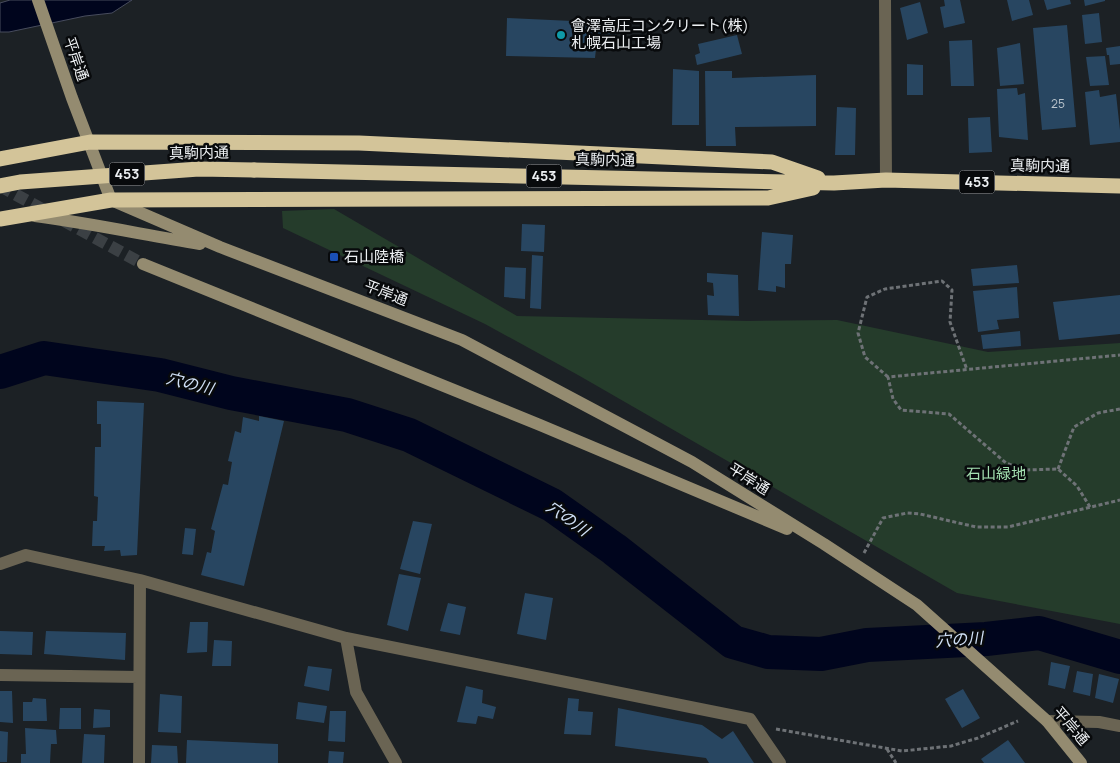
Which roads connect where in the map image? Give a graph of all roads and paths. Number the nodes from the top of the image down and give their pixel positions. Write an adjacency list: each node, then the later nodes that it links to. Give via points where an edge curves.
1 (38, 0): 3 (street, 平岸通)
2 (885, 0): 5 (street)
3 (90, 142): 4 (highway); 6 (highway, via 359,143 772,162); 9 (street, 平岸通)
4 (0, 159)
5 (886, 180): 6 (highway, 真駒内通 / 453); 8 (highway, 真駒内通 / 453)
6 (834, 183): 7 (highway, 真駒内通 / 453, bridge, via 199,169); 9 (highway, via 768,198)
7 (0, 186)
8 (1120, 186)
9 (111, 200): 10 (highway); 12 (street, 平岸通)
10 (26, 214): 11 (highway); 12 (street)
11 (0, 219)
12 (220, 247): 21 (street, 平岸通, via 462,340 692,462)
13 (143, 264): 21 (street, 平岸通)
14 (1120, 355): 15 (path)
15 (967, 370): 16 (path); 16 (path, via 950,322 952,290 942,281 885,289 867,297 858,333 865,357)
16 (888, 377): 18 (path, via 893,399 901,410 949,414 1006,463 1024,470)
17 (1120, 409): 18 (path, via 1098,413 1074,427)
18 (1058, 469): 20 (path, via 1077,486)
19 (1120, 500): 20 (path)
20 (1090, 507): 23 (path, via 1008,527 976,527 907,513 883,518)
21 (824, 544): 23 (street, 平岸通)
22 (0, 564): 24 (street, via 26,555)
23 (857, 565): 29 (street, 平岸通, via 917,605)
24 (140, 580): 25 (street); 27 (street)
25 (346, 638): 34 (street, via 356,692); 35 (street, via 750,719)
26 (0, 675): 27 (street)
27 (139, 677): 33 (street)
28 (1018, 721): 32 (path, via 951,746 902,751)
29 (1047, 721): 30 (street); 37 (street, 平岸通)
30 (1120, 726)
31 (776, 729): 32 (path)
32 (887, 748): 36 (path)
33 (139, 763)
34 (396, 763)
35 (780, 763)
36 (896, 763)
37 (1081, 763)

